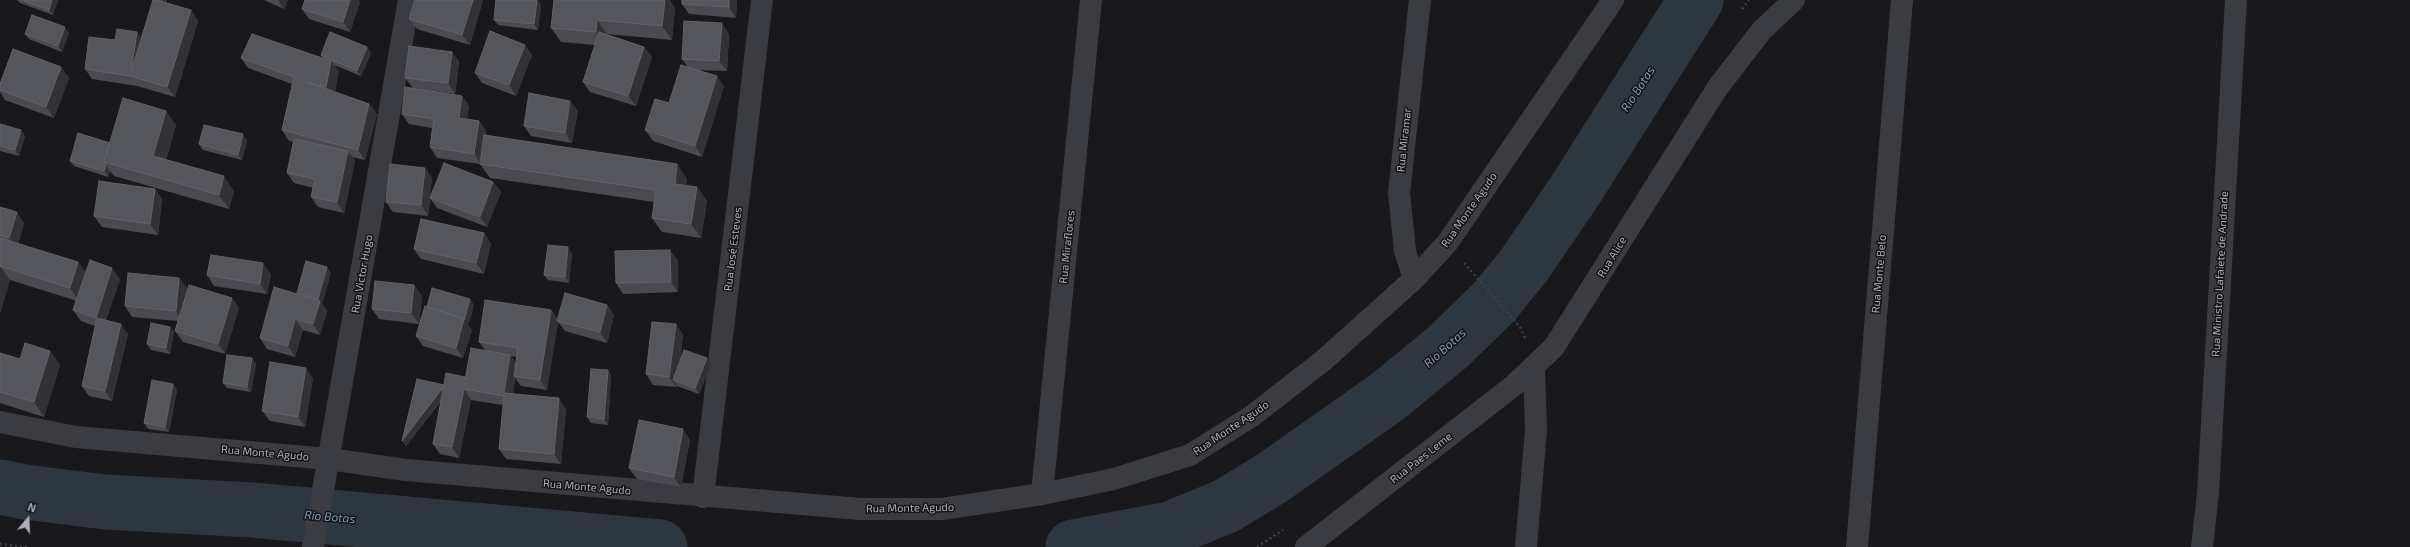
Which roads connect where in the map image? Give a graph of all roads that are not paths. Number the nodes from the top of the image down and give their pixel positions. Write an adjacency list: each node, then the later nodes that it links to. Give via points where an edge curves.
1 (409, 0): 12 (street, Rua Victor Hugo)
2 (762, 0): 14 (street, Rua José Esteves)
3 (1091, 0): 13 (street, Rua Miraflores)
4 (1420, 0): 9 (street, Rua Miramar, via 1399,193 1405,251)
5 (1613, 0): 9 (street, Rua Monte Agudo, via 1448,242)
6 (1794, 0): 10 (street, Rua Alice, via 1762,30 1718,87 1574,319 1554,347)
7 (1902, 0): 18 (street, Rua Monte Belo)
8 (2236, 0): 19 (street, Rua Ministro Lafaiete de Andrade, via 2208,485)
9 (1414, 279): 13 (street, Rua Monte Agudo, via 1324,360 1252,416 1190,455 1114,479)
10 (1534, 368): 16 (street, Rua Paes Leme); 17 (street, via 1536,430)
11 (0, 422): 12 (street, Rua Monte Agudo, via 76,437)
12 (329, 458): 14 (street, Rua Monte Agudo, via 406,470); 15 (street, Rua Victor Hugo)
13 (1042, 494): 14 (street, Rua Monte Agudo, via 942,509 907,510 794,505)
14 (704, 497)
15 (313, 543)
16 (1306, 547)
17 (1526, 547)
18 (1857, 547)
19 (2202, 547)

